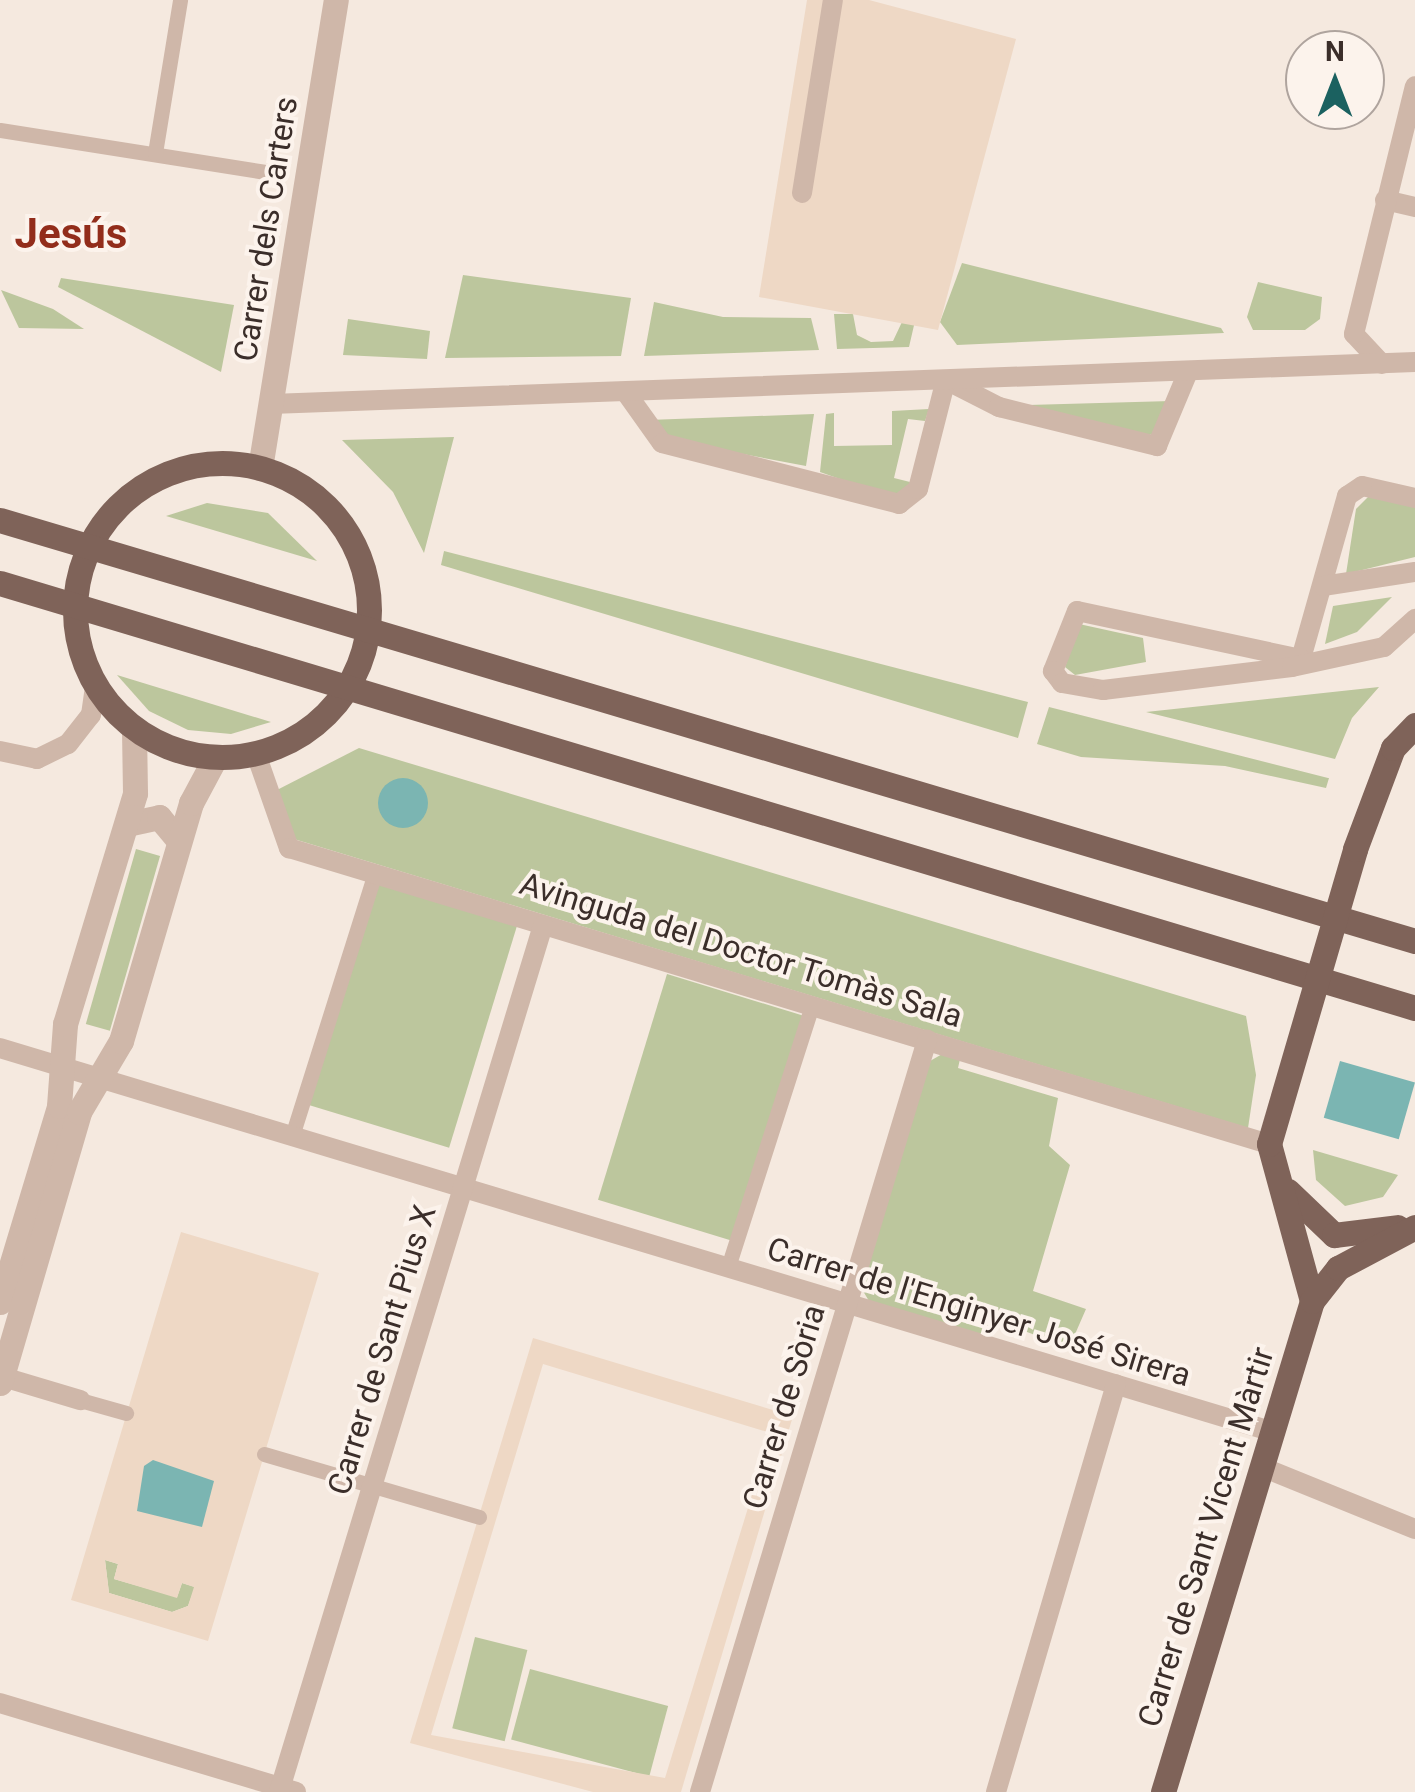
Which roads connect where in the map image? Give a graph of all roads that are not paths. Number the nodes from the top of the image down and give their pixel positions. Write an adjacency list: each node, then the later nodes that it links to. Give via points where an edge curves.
1 (180, 0): 6 (street)
2 (336, 0): 16 (street, Carrer dels Carters)
3 (833, 0): 8 (street)
4 (1415, 86): 9 (street)
5 (0, 130): 6 (street)
6 (154, 153): 7 (street)
7 (264, 172)
8 (802, 194)
9 (1385, 200): 10 (street); 12 (street, via 1354,334)
10 (1415, 208)
11 (1415, 362): 12 (street)
12 (1382, 364): 13 (street)
13 (1188, 372): 14 (street); 14 (street, via 1158,446 999,407)
14 (949, 382): 15 (street); 15 (street, via 918,489 899,504 662,443)
15 (627, 394): 16 (street)
16 (271, 404): 17 (street, Carrer dels Carters)
17 (260, 468): 20 (main road, via 168,473 129,495); 26 (main road, via 292,480 342,523 368,583)
18 (1415, 498): 23 (street, via 1353,488)
19 (0, 520): 20 (main road)
20 (88, 548): 24 (main road); 26 (main road)
21 (1415, 572): 23 (street)
22 (0, 583): 24 (main road)
23 (1323, 586): 25 (street, via 1305,653 1292,662 1077,611 1053,670 1062,682 1102,690 1292,668 1384,647)
24 (74, 604): 27 (main road); 28 (main road)
25 (1415, 619)
26 (370, 628): 28 (main road); 37 (main road)
27 (95, 686): 30 (main road); 31 (street, via 91,715 68,744 37,759)
28 (350, 686): 32 (main road, via 317,724); 40 (main road)
29 (1415, 725): 37 (main road, via 1384,768)
30 (134, 729): 33 (main road); 34 (street)
31 (0, 752)
32 (256, 754): 33 (main road); 36 (street, Avinguda del Doctor Tomàs Sala, via 288,848)
33 (215, 758): 35 (street)
34 (127, 824): 35 (street, via 159,817); 45 (street, via 65,1024)
35 (178, 840): 46 (street, via 121,1041)
36 (375, 874): 38 (street, Avinguda del Doctor Tomàs Sala); 47 (street)
37 (1335, 918): 39 (main road); 40 (main road)
38 (543, 925): 41 (street, Avinguda del Doctor Tomàs Sala); 49 (street, Carrer de Sant Pius X)
39 (1415, 941)
40 (1317, 978): 42 (main road); 48 (main road)
41 (812, 1005): 43 (street, Avinguda del Doctor Tomàs Sala); 51 (street, Carrer de l'Enginyer José Sirera)
42 (1415, 1008)
43 (927, 1040): 48 (street, Avinguda del Doctor Tomàs Sala); 54 (street, Carrer de Sòria)
44 (0, 1048): 45 (street, Carrer de l'Enginyer José Sirera)
45 (62, 1067): 46 (street, Carrer de l'Enginyer José Sirera); 53 (street)
46 (100, 1077): 47 (street, Carrer de l'Enginyer José Sirera); 55 (street, via 79,1112)
47 (292, 1136): 49 (street, Carrer de l'Enginyer José Sirera)
48 (1269, 1147): 50 (main road, Carrer de Sant Vicent Màrtir, via 1314,1225 1334,1236); 52 (main road)
49 (462, 1187): 51 (street, Carrer de l'Enginyer José Sirera); 62 (street, Carrer de Sant Pius X)
50 (1415, 1225): 52 (main road, Carrer de Sant Vicent Màrtir, via 1338,1268)
51 (728, 1267): 54 (street, Carrer de l'Enginyer José Sirera)
52 (1312, 1301): 59 (main road, Carrer de Sant Vicent Màrtir)
53 (0, 1302)
54 (847, 1303): 56 (street, Carrer de l'Enginyer José Sirera); 67 (street, Carrer de Sòria)
55 (1, 1378): 57 (street)
56 (1116, 1384): 59 (street, Carrer de l'Enginyer José Sirera); 68 (street)
57 (80, 1400): 58 (street)
58 (126, 1414)
59 (1270, 1431): 61 (main road, Carrer de Sant Vicent Màrtir)
60 (264, 1454): 62 (street)
61 (1262, 1466): 64 (street); 69 (main road, Carrer de Sant Vicent Màrtir)
62 (372, 1485): 63 (street); 66 (street, Carrer de Sant Pius X)
63 (480, 1517)
64 (1415, 1529)
65 (0, 1703): 66 (street)
66 (285, 1790)
67 (700, 1792)
68 (996, 1792)
69 (1163, 1792)

